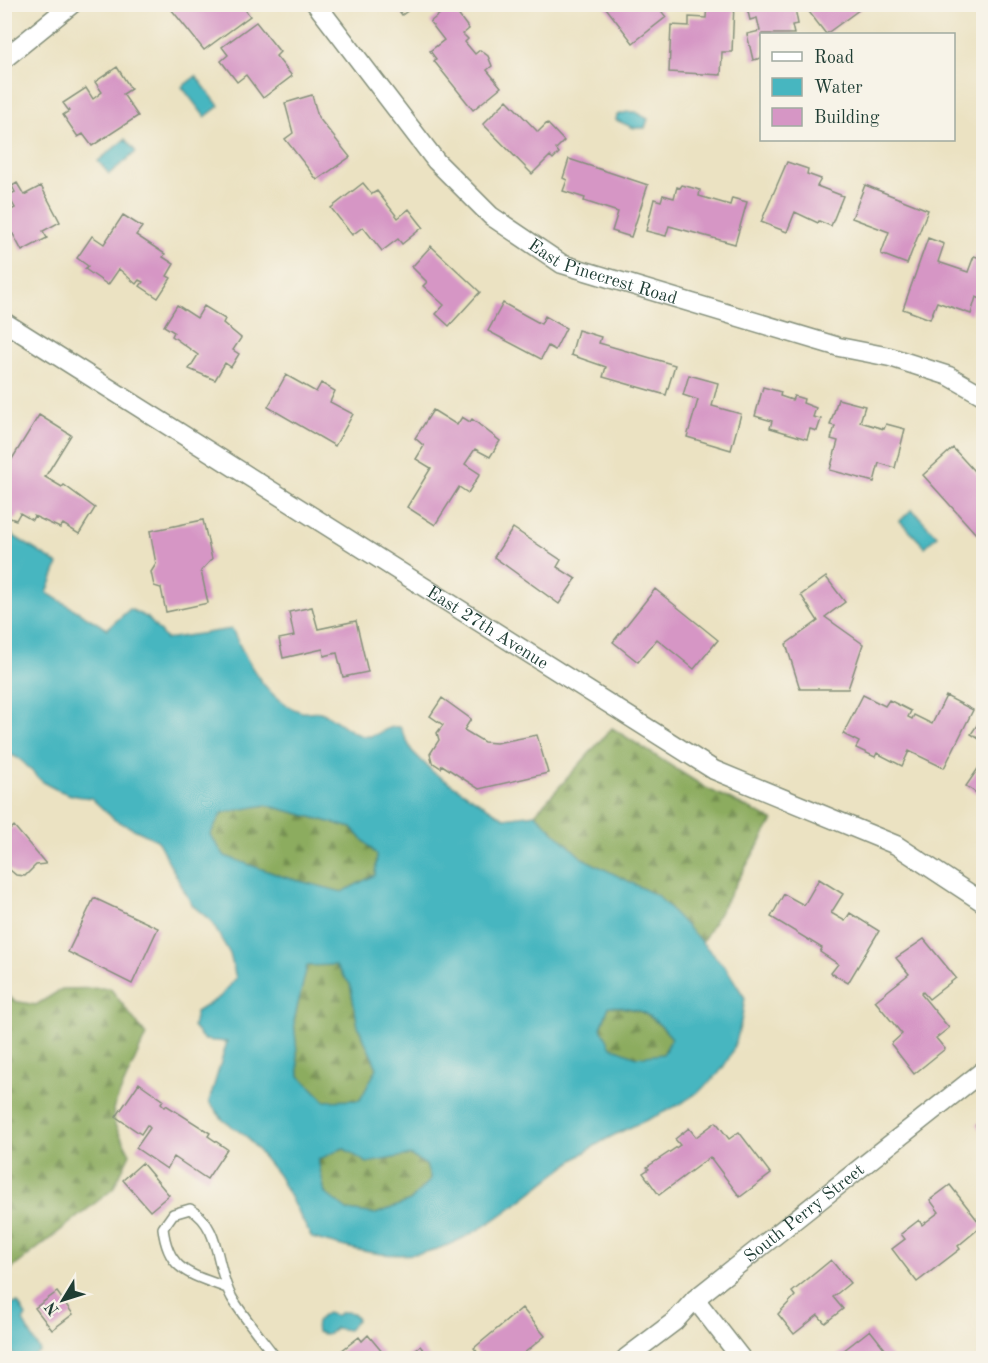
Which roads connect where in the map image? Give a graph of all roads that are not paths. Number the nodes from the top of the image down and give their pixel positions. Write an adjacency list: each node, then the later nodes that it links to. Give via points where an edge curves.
1 (72, 4): 3 (street)
2 (316, 4): 5 (street, East Pinecrest Road, via 436,161 491,216 561,264 839,347 939,372)
3 (4, 59)
4 (4, 322): 6 (street, East 27th Avenue, via 714,770 896,845)
5 (984, 396)
6 (984, 903)
7 (984, 1070): 9 (street, South Perry Street)
8 (227, 1288): 8 (lane, via 184,1271 171,1260 163,1228 173,1214 190,1209 201,1215 210,1228); 10 (lane)
9 (695, 1299): 11 (street, South Perry Street, via 675,1321); 12 (street)
10 (276, 1359)
11 (626, 1359)
12 (741, 1359)

